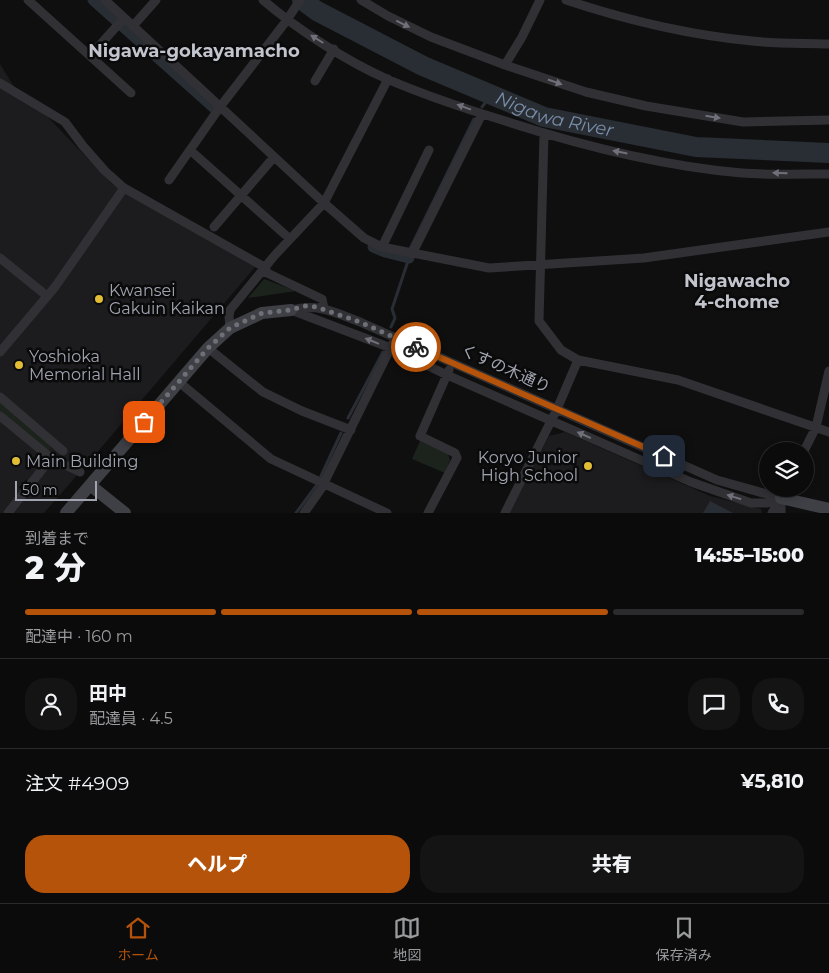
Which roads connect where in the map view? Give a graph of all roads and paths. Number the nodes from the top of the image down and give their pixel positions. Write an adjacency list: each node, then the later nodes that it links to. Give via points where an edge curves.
1 (28, 0): 14 (street)
2 (105, 0): 9 (street)
3 (156, 0): 11 (street)
4 (263, 0): 10 (street)
5 (300, 0): 10 (street)
6 (361, 0): 15 (street, one-way to 15, via 431,37)
7 (540, 0): 15 (street)
8 (566, 0): 12 (street, via 631,20 728,38)
9 (124, 18): 11 (street); 14 (street)
10 (287, 20): 13 (street, one-way to 10); 20 (street)
11 (132, 26): 20 (street)
12 (829, 44)
13 (334, 49): 16 (street); 17 (street)
14 (90, 56): 19 (street)
15 (505, 65): 22 (street, one-way to 22, via 586,92 646,106 743,122)
16 (388, 79): 21 (street, one-way to 16); 31 (street)
17 (315, 81)
18 (0, 83): 29 (street, via 65,122 94,159)
19 (132, 93)
20 (220, 107): 24 (street); 26 (street)
21 (482, 114): 23 (street); 36 (street)
22 (829, 120)
23 (544, 134): 27 (street, one-way to 23, via 742,173 677,164); 38 (street)
24 (190, 150): 28 (street); 30 (street)
25 (429, 150): 35 (street)
26 (274, 156): 30 (street); 31 (street)
27 (829, 174)
28 (169, 180)
29 (124, 188): 39 (street); 40 (street)
30 (241, 196): 32 (street); 34 (street)
31 (324, 203): 34 (street); 35 (street, via 364,238)
32 (214, 227)
33 (829, 232): 38 (street, via 644,258)
34 (290, 239): 39 (street)
35 (382, 247): 36 (street)
36 (412, 254): 38 (street, via 489,268)
37 (0, 258): 40 (street)
38 (541, 265): 48 (street, via 539,321 561,350)
39 (265, 269): 41 (street, via 322,299); 43 (street, via 230,310)
40 (47, 296): 47 (street)
41 (324, 309): 42 (street, くすの木通り, via 305,306); 44 (street, くすの木通り)
42 (290, 310): 43 (street, via 262,313); 46 (street, くすの木通り, one-way to 42)
43 (230, 328): 45 (street)
44 (396, 338): 46 (street); 49 (street, くすの木通り)
45 (208, 348): 52 (street); 58 (street, via 264,392)
46 (391, 348): 51 (street, くすの木通り); 58 (street)
47 (0, 352)
48 (578, 360): 54 (street); 57 (street, via 678,380)
49 (452, 363): 51 (street); 54 (street, くすの木通り)
50 (829, 373): 57 (street)
51 (447, 375): 56 (street, くすの木通り); 77 (street, via 420,436 455,453 457,458)
52 (179, 382): 64 (street, via 271,459); 65 (street)
53 (0, 397): 61 (street)
54 (557, 409): 56 (street); 66 (street, くすの木通り, via 717,480)
55 (0, 416): 62 (street)
56 (551, 421): 67 (street, くすの木通り, one-way to 56, via 768,503 751,503 728,496); 78 (street)
57 (816, 427): 59 (street); 60 (street)
58 (351, 430): 64 (street)
59 (829, 432)
60 (808, 442)
61 (63, 451)
62 (51, 458): 63 (street); 72 (street)
63 (80, 472)
64 (324, 484): 75 (street); 76 (street)
65 (90, 485): 73 (street); 74 (street)
66 (759, 489)
67 (779, 497)
68 (782, 497): 79 (street)
69 (784, 497): 80 (street)
70 (793, 497): 71 (street, くすの木通り)
71 (829, 509)
72 (8, 513)
73 (66, 513)
74 (125, 513)
75 (304, 513)
76 (388, 513)
77 (428, 513)
78 (504, 513)
79 (772, 513)
80 (781, 513)

